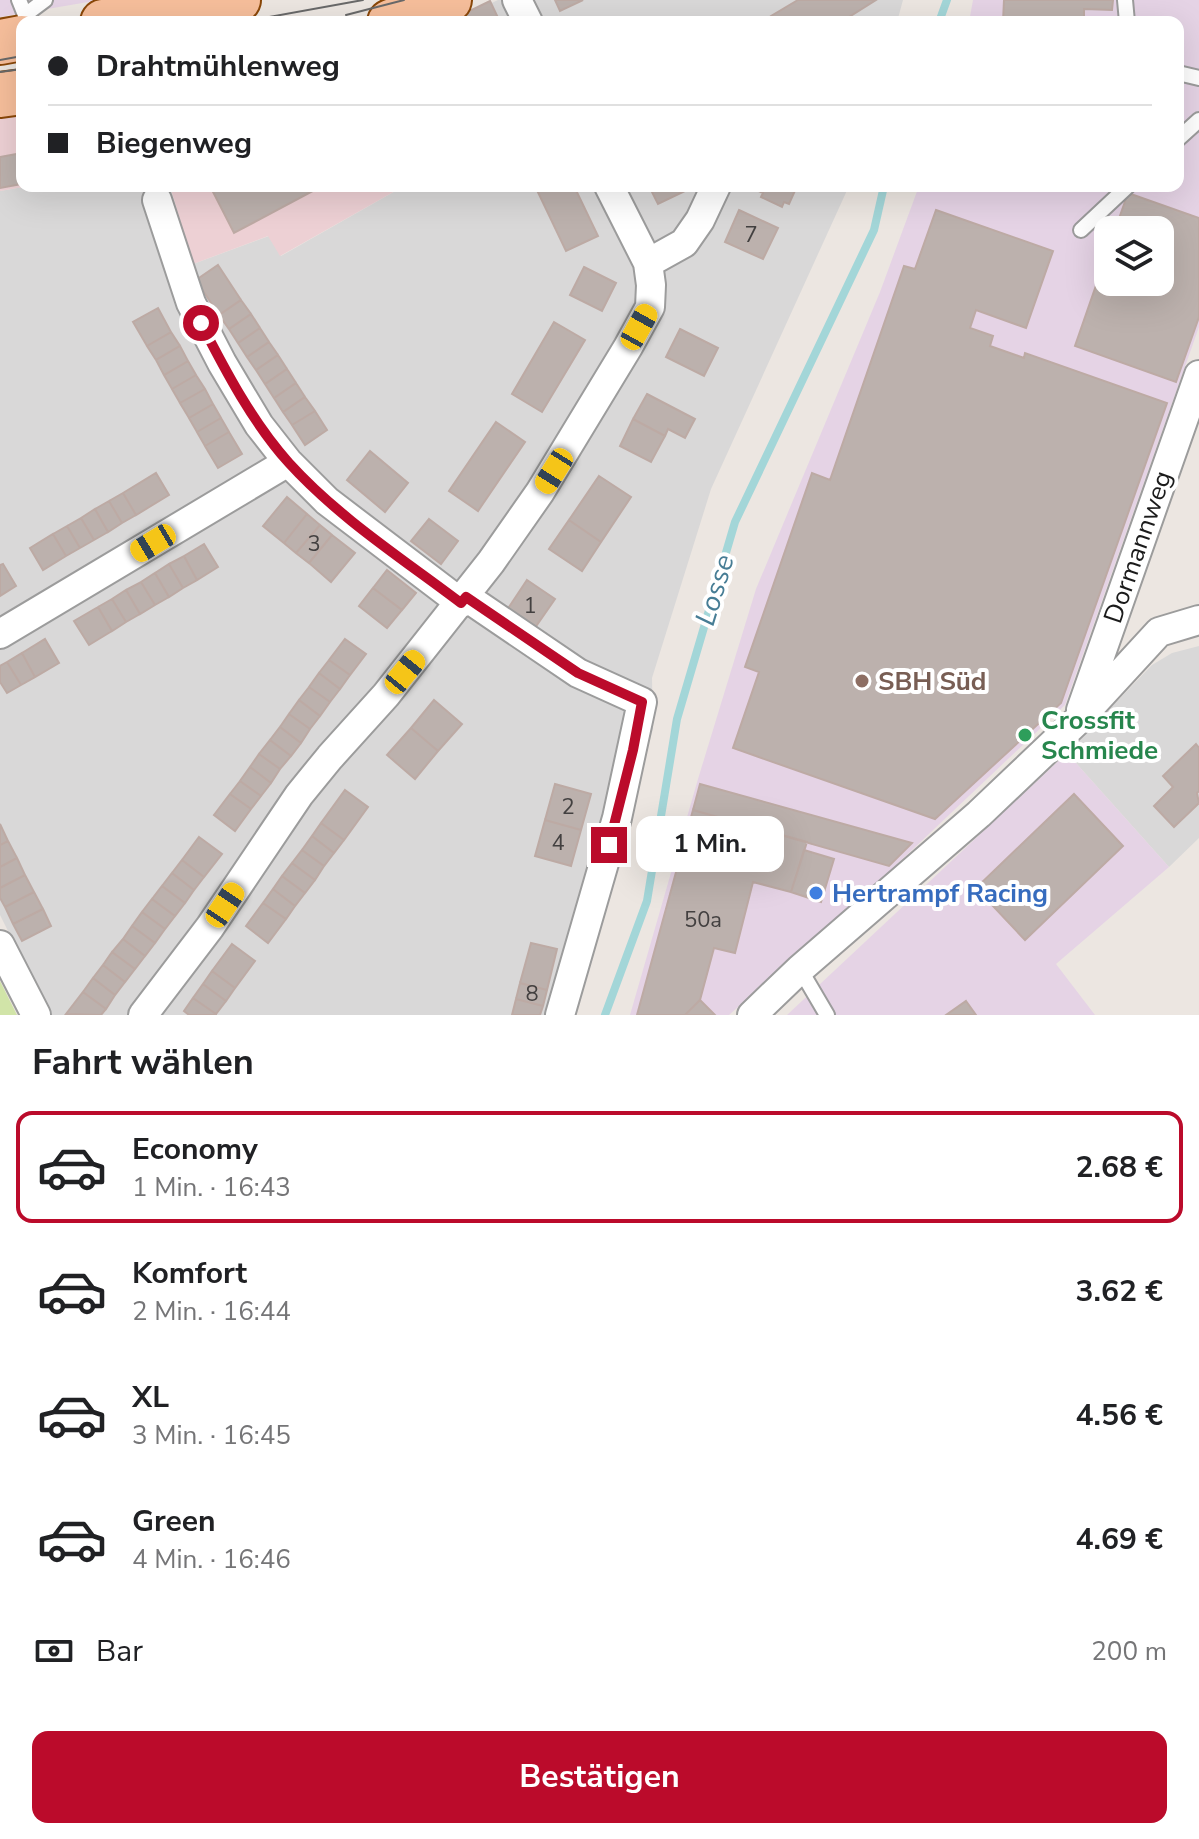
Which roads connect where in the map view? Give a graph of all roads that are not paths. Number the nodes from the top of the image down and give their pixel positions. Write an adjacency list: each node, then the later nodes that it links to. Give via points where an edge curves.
1 (45, 0): 4 (lane)
2 (238, 0): 5 (main road)
3 (449, 0): 6 (main road)
4 (30, 16)
5 (140, 16)
6 (406, 16)
7 (1199, 120): 8 (lane)
8 (1184, 134)
9 (612, 192): 14 (street)
10 (713, 192): 14 (street, via 684,243)
11 (1122, 192): 13 (lane)
12 (157, 200): 16 (street, via 191,303 259,425)
13 (1081, 230)
14 (648, 263): 17 (street, via 650,307 540,492)
15 (1199, 375): 20 (street, Dormannweg)
16 (288, 462): 17 (street, via 327,501); 19 (street)
17 (463, 600): 24 (street, via 299,795); 25 (street, via 578,673 642,702 617,818)
18 (1199, 620): 20 (street, via 1159,632)
19 (0, 634)
20 (1078, 720): 22 (street)
21 (0, 945): 23 (street)
22 (800, 969): 26 (street); 27 (lane)
23 (36, 1015)
24 (143, 1015)
25 (560, 1015)
26 (752, 1015)
27 (827, 1015)

